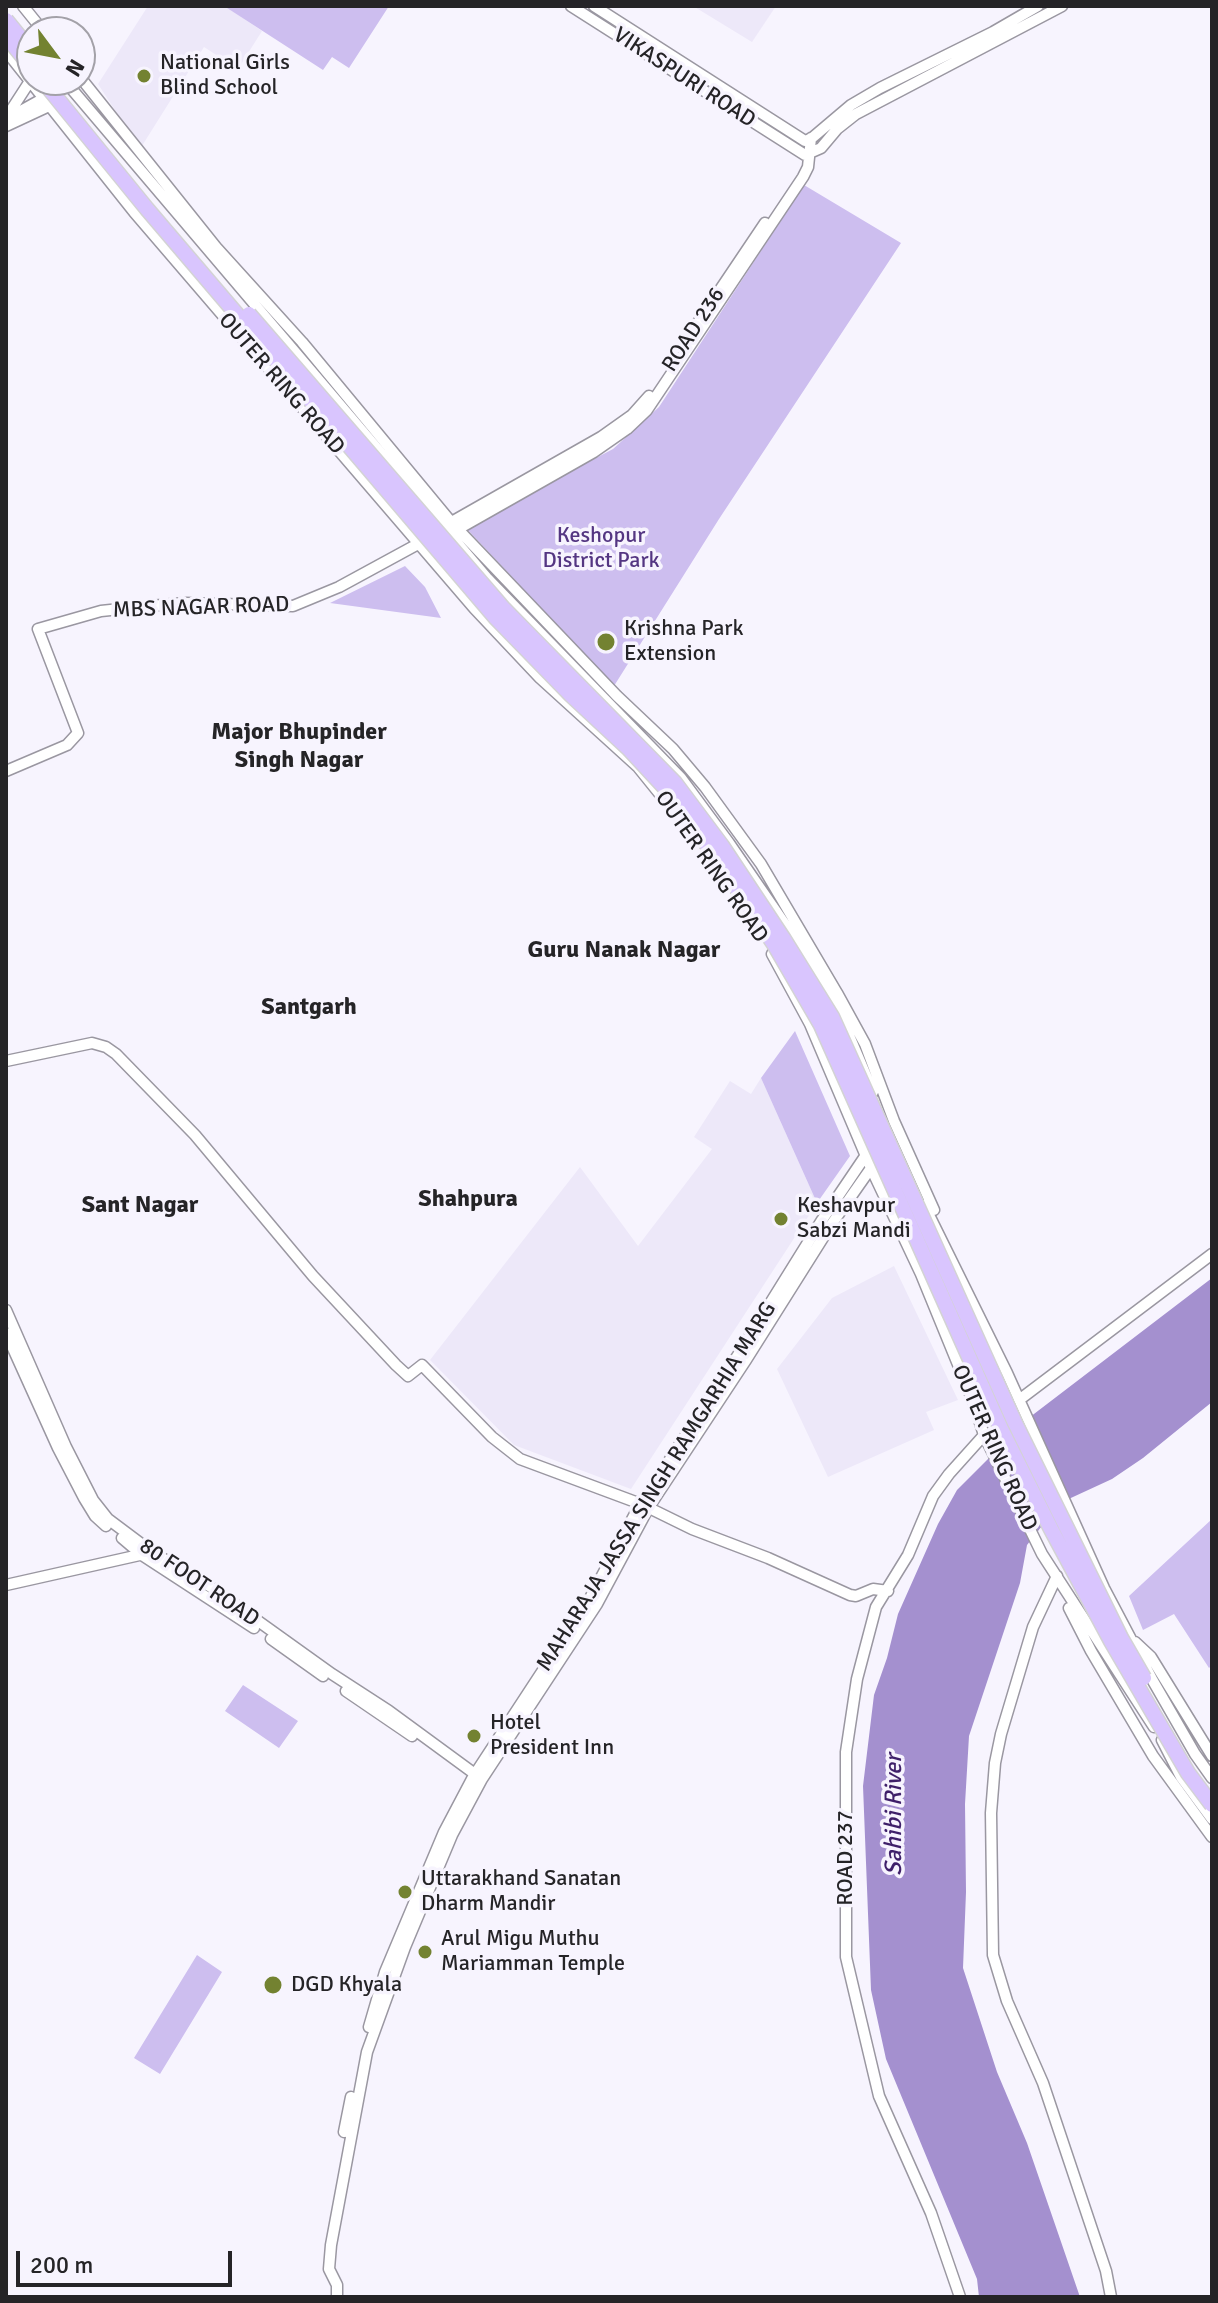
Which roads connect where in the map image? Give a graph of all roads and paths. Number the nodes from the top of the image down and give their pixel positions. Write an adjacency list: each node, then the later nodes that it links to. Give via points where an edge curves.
1 (571, 6): 19 (street, VIKASPURI ROAD)
2 (594, 6): 17 (street, VIKASPURI ROAD)
3 (1038, 6): 17 (street, via 860,99)
4 (1062, 6): 19 (street, via 856,114 821,148)
5 (21, 96): 13 (street)
6 (43, 96): 11 (street, OUTER RING ROAD)
7 (52, 96): 52 (main road, OUTER RING ROAD, bridge, via 495,617 667,790 713,853 821,1025 1023,1473 1111,1641)
8 (67, 96): 51 (main road, OUTER RING ROAD, bridge, via 504,609 646,751 722,846 832,1017 1015,1423 1108,1612)
9 (76, 96): 12 (street, OUTER RING ROAD)
10 (95, 96): 23 (street)
11 (46, 102): 13 (street); 14 (street); 15 (street, OUTER RING ROAD)
12 (87, 110): 15 (street); 16 (street, OUTER RING ROAD)
13 (6, 118)
14 (6, 126)
15 (66, 127): 18 (street, OUTER RING ROAD)
16 (107, 132): 18 (street); 21 (street, OUTER RING ROAD)
17 (805, 139): 19 (street, ROAD 236)
18 (85, 151): 22 (street, OUTER RING ROAD)
19 (804, 154): 20 (street, ROAD 236, via 788,189 656,388)
20 (588, 450): 23 (street); 23 (street, ROAD 236, via 532,475)
21 (383, 458): 22 (street); 23 (street, OUTER RING ROAD)
22 (361, 476): 24 (street, OUTER RING ROAD)
23 (450, 528): 25 (street, OUTER RING ROAD); 37 (street, via 673,749 761,864 865,1044)
24 (417, 542): 26 (street, OUTER RING ROAD); 27 (street, MBS NAGAR ROAD, via 339,587 293,606 185,603 101,611 38,629 78,733 67,745)
25 (478, 568): 26 (street); 28 (street, OUTER RING ROAD, via 681,778 791,933 839,1012)
26 (455, 586): 30 (street, OUTER RING ROAD, via 554,698 638,767 720,873 780,969)
27 (6, 771)
28 (859, 1059): 30 (street); 33 (street, OUTER RING ROAD)
29 (6, 1061): 42 (street, via 76,1044 106,1047 195,1135 313,1276 408,1376 422,1365 520,1459)
30 (830, 1071): 31 (street, OUTER RING ROAD)
31 (866, 1155): 32 (street, OUTER RING ROAD); 34 (street, MAHARAJA JASSA SINGH RAMGARHIA MARG)
32 (871, 1168): 34 (street, MAHARAJA JASSA SINGH RAMGARHIA MARG); 35 (street, OUTER RING ROAD)
33 (929, 1215): 35 (street); 37 (street, OUTER RING ROAD)
34 (826, 1222): 42 (street, MAHARAJA JASSA SINGH RAMGARHIA MARG)
35 (899, 1228): 41 (street, OUTER RING ROAD)
36 (1212, 1254): 40 (street)
37 (962, 1284): 40 (street, OUTER RING ROAD)
38 (6, 1310): 43 (street, 80 FOOT ROAD, via 93,1500)
39 (6, 1333): 43 (street, 80 FOOT ROAD, via 88,1506)
40 (1019, 1400): 47 (street, OUTER RING ROAD)
41 (986, 1439): 44 (street, OUTER RING ROAD); 46 (street, ROAD 237, via 933,1496)
42 (645, 1506): 46 (street, via 850,1595); 49 (street, MAHARAJA JASSA SINGH RAMGARHIA MARG, via 593,1602)
43 (147, 1554): 45 (street); 49 (street, 80 FOOT ROAD)
44 (1056, 1578): 53 (street, OUTER RING ROAD); 54 (street, via 1136,1729); 57 (street, via 1033,1627 995,1763 993,1955 1043,2083)
45 (6, 1585)
46 (888, 1591): 56 (street, ROAD 237, via 876,1607 857,1679 846,1752 846,1957 879,2096 931,2213)
47 (1131, 1640): 48 (street, via 1151,1657); 50 (street, OUTER RING ROAD)
48 (1212, 1756)
49 (477, 1778): 55 (street, MAHARAJA JASSA SINGH RAMGARHIA MARG, via 444,1832 385,1972 347,2116 329,2269)
50 (1212, 1778)
51 (1212, 1789)
52 (1212, 1805)
53 (1212, 1819)
54 (1212, 1837)
55 (337, 2297)
56 (960, 2297)
57 (1111, 2297)

